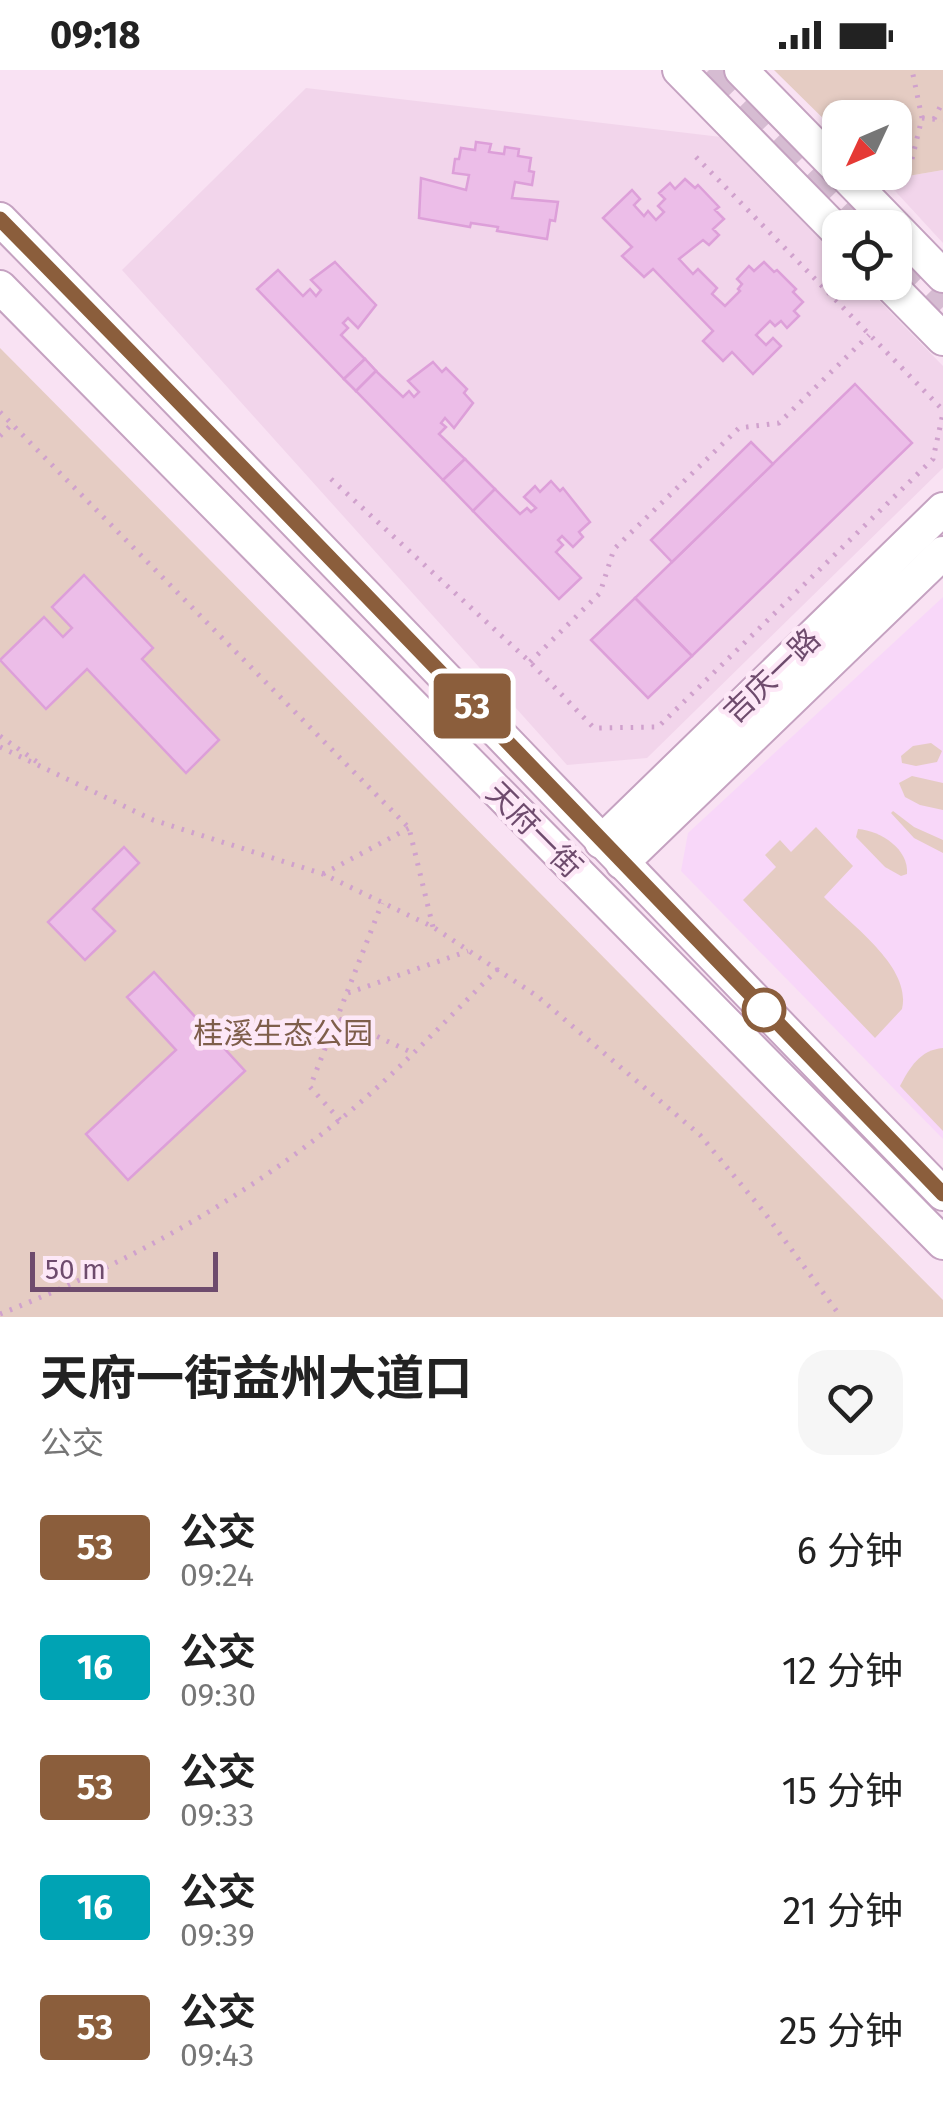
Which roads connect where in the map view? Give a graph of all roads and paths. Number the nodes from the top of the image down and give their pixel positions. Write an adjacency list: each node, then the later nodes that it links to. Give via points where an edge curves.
1 (679, 70): 12 (main road)
2 (741, 70): 8 (main road)
3 (912, 70): 5 (path)
4 (943, 101): 6 (path)
5 (922, 118): 6 (path); 10 (path)
6 (934, 119): 7 (path)
7 (943, 120)
8 (822, 153)
9 (696, 156): 17 (path)
10 (912, 159)
11 (859, 190): 14 (main road)
12 (822, 216)
13 (0, 219): 31 (main road, 天府一街, via 305,528)
14 (943, 276)
15 (0, 287): 42 (main road, 天府一街)
16 (905, 300): 18 (main road)
17 (869, 334): 20 (path); 26 (path, via 778,423 738,428 614,550 600,593)
18 (943, 339)
19 (0, 412): 21 (path)
20 (943, 412): 26 (path, via 933,459 658,726 594,728)
21 (12, 424): 22 (path); 30 (path)
22 (0, 436)
23 (331, 479): 26 (path)
24 (943, 509): 31 (main road, 吉庆一路)
25 (943, 552): 31 (main road, 吉庆一路)
26 (530, 662)
27 (0, 736): 29 (path)
28 (0, 747): 29 (path)
29 (55, 774): 32 (path, via 152,820)
30 (410, 828): 32 (path); 34 (path)
31 (611, 853): 41 (main road, 天府一街)
32 (323, 874): 33 (path)
33 (382, 903): 34 (path); 37 (path)
34 (433, 927): 35 (path)
35 (470, 951): 36 (path); 37 (path)
36 (498, 969): 39 (path); 44 (path, via 700,1135)
37 (348, 993): 38 (path)
38 (339, 1019): 39 (path); 40 (path, via 310,1087)
39 (413, 1052): 40 (path)
40 (340, 1120): 43 (path, via 149,1247)
41 (943, 1194)
42 (943, 1244)
43 (0, 1314)
44 (841, 1317)

